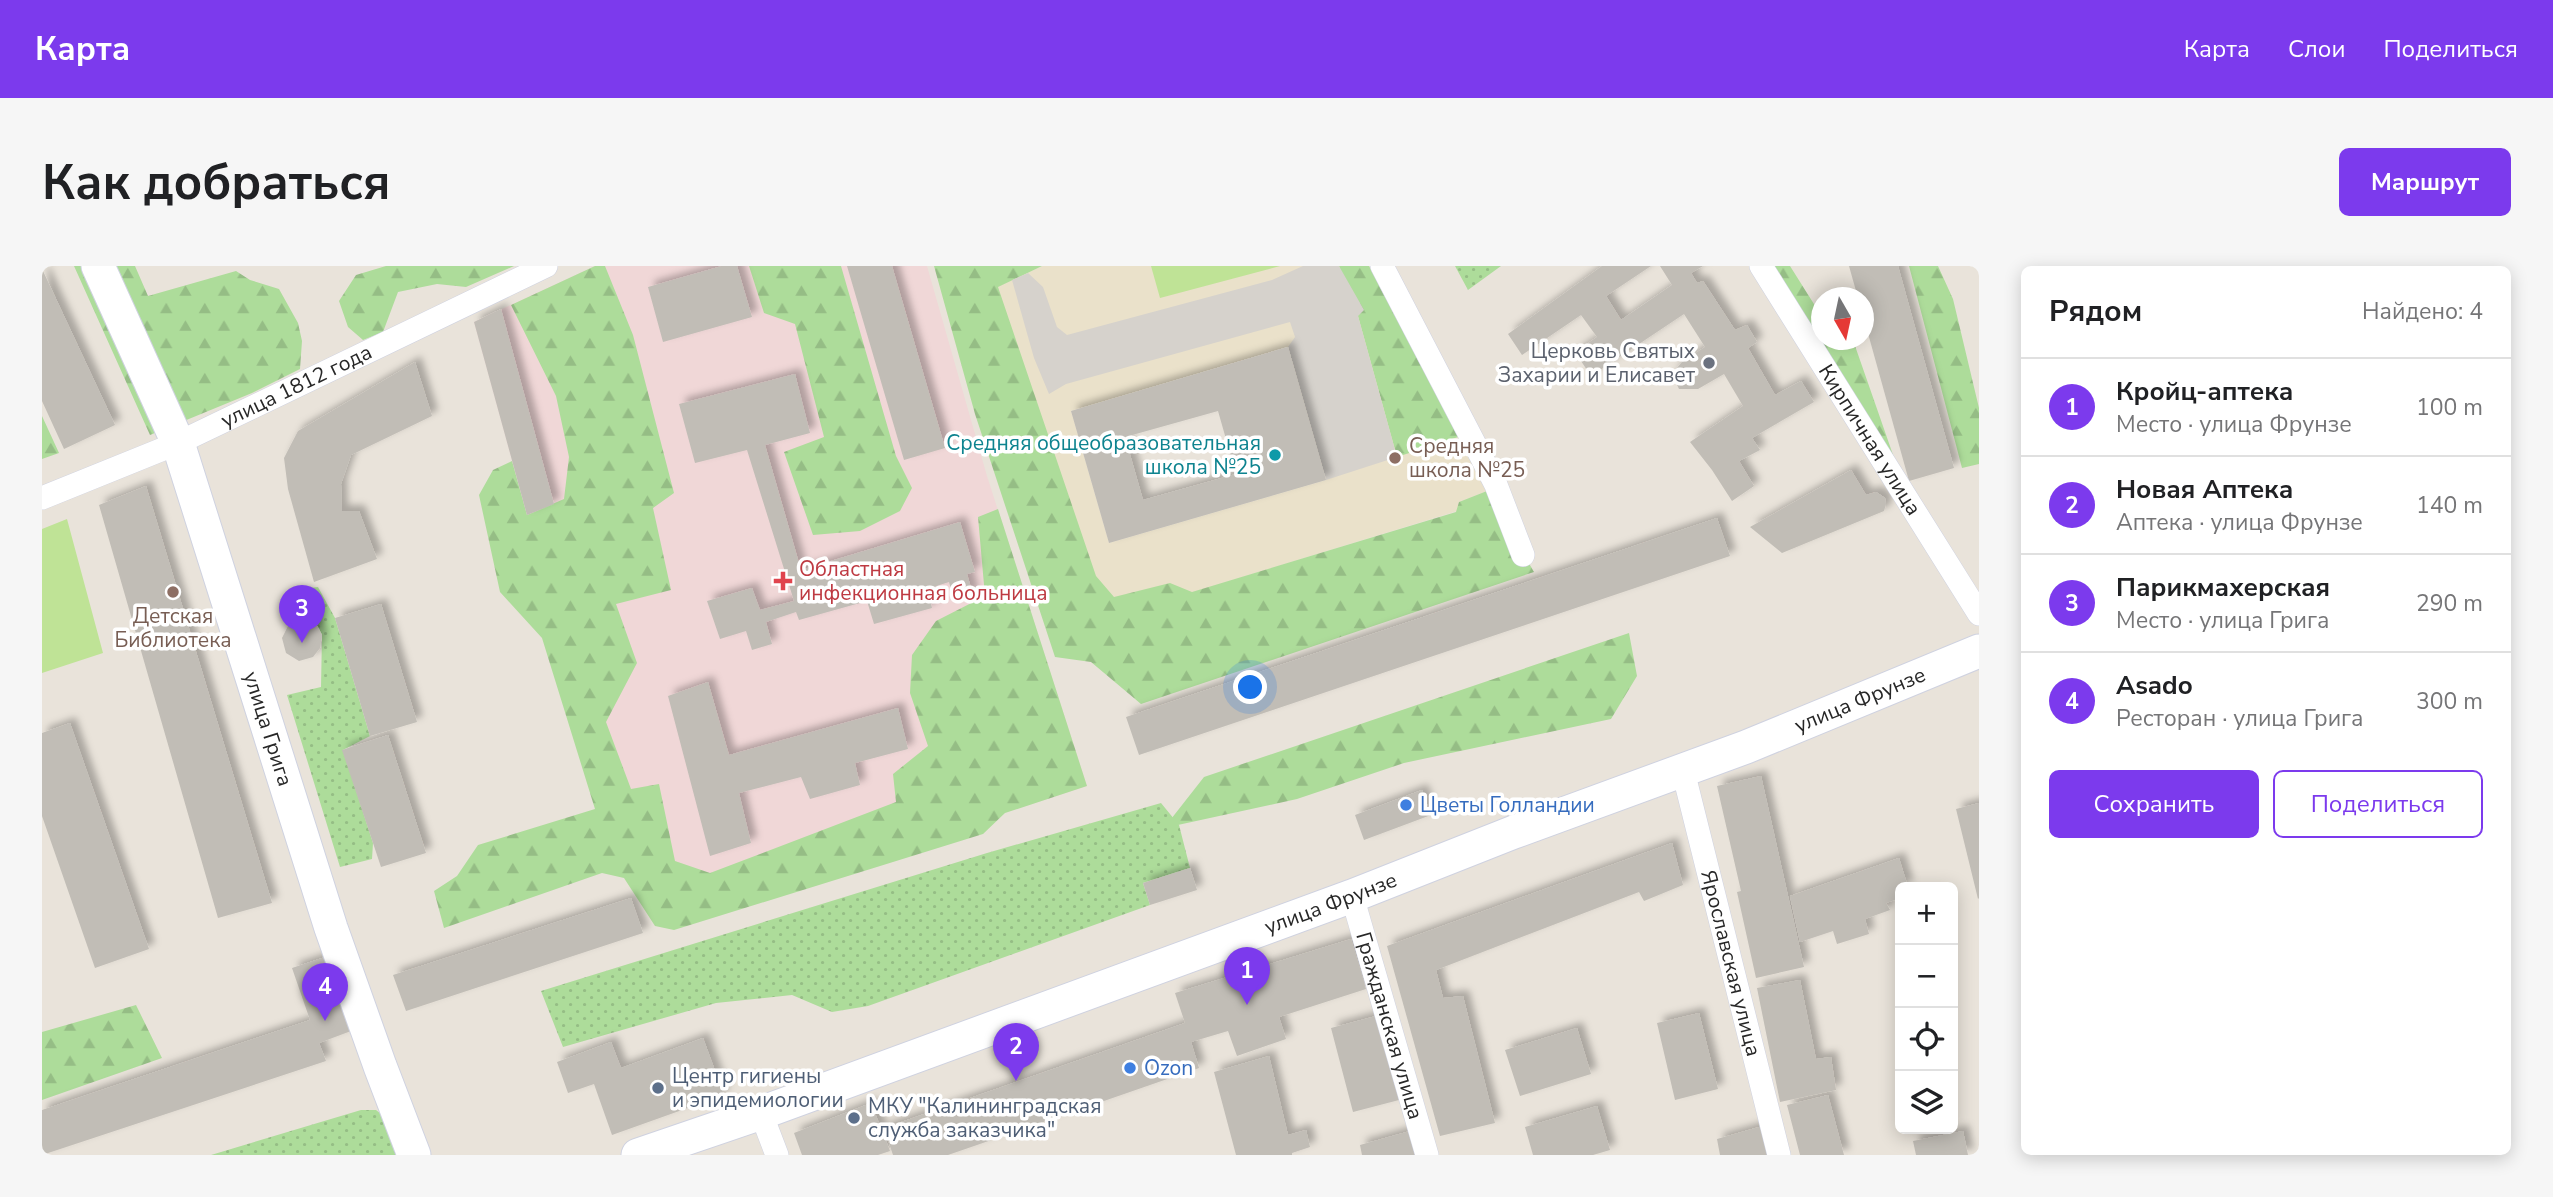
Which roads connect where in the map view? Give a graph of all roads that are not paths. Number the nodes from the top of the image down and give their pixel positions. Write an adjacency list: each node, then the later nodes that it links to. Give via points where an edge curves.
1 (98, 266): 5 (main road, улица Грига)
2 (546, 266): 5 (street, улица 1812 года)
3 (1382, 266): 7 (street, via 1496,485)
4 (1760, 266): 8 (street, Кирпичная улица)
5 (178, 443): 6 (street, улица 1812 года); 13 (main road, улица Грига, via 326,911)
6 (42, 498)
7 (1523, 555)
8 (1979, 614)
9 (1979, 651): 10 (main road, улица Фрунзе)
10 (1683, 771): 11 (main road, улица Фрунзе); 17 (street, Ярославская улица)
11 (1352, 896): 12 (main road, улица Фрунзе); 16 (street, Гражданская улица)
12 (761, 1113): 14 (main road, улица Фрунзе); 15 (street)
13 (414, 1155)
14 (638, 1155)
15 (777, 1155)
16 (1427, 1155)
17 (1779, 1155)

